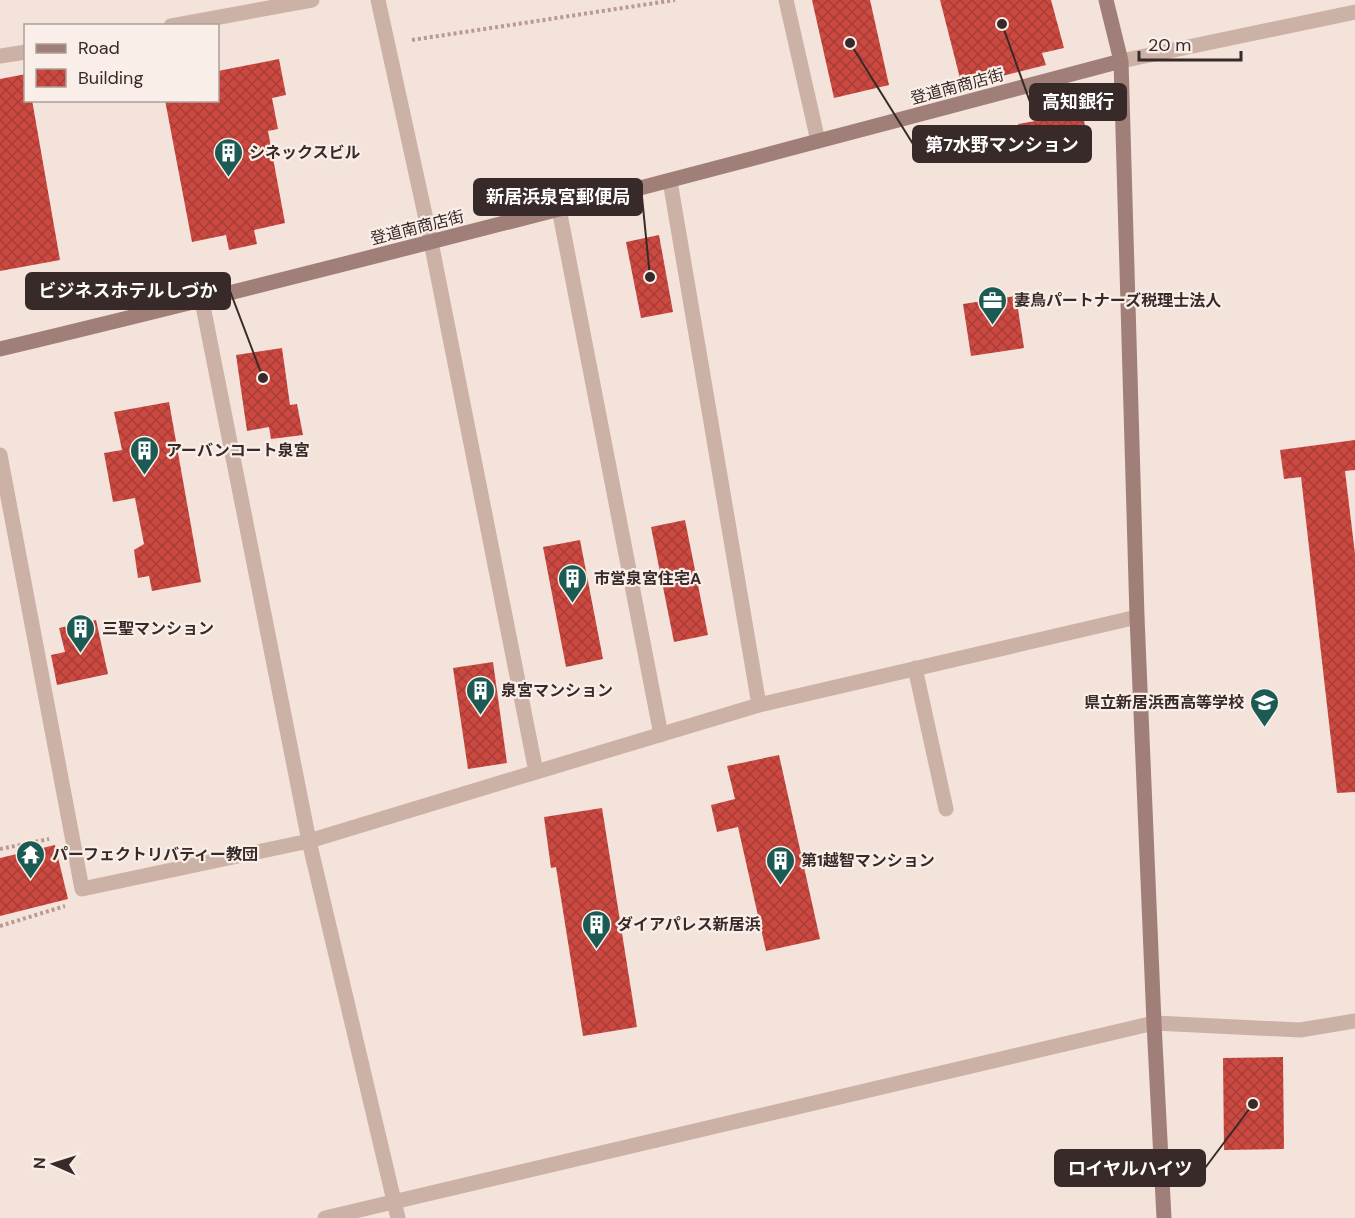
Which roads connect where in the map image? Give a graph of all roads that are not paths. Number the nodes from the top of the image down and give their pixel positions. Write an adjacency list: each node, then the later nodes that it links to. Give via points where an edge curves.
1 (312, 0): 6 (street)
2 (378, 0): 13 (street)
3 (786, 0): 10 (street)
4 (1106, 0): 9 (street)
5 (1355, 12): 9 (street)
6 (182, 24)
7 (24, 52): 8 (street)
8 (0, 57)
9 (1121, 61): 10 (street, 登道南商店街); 17 (street)
10 (818, 141): 11 (street, 登道南商店街)
11 (670, 181): 12 (street, 登道南商店街); 19 (street)
12 (559, 209): 13 (street, 登道南商店街); 20 (street)
13 (431, 242): 14 (street, 登道南商店街); 21 (street)
14 (202, 300): 15 (street, 登道南商店街); 23 (street)
15 (0, 349)
16 (0, 455): 23 (street, via 82,889)
17 (1137, 617): 18 (street); 25 (street)
18 (915, 668): 19 (street); 22 (street)
19 (759, 705): 20 (street)
20 (661, 735): 21 (street)
21 (536, 772): 23 (street)
22 (946, 809)
23 (309, 841): 26 (street)
24 (1355, 1021): 25 (street, via 1300,1030)
25 (1154, 1023): 26 (street); 29 (street)
26 (394, 1202): 27 (street); 28 (street)
27 (325, 1218)
28 (398, 1218)
29 (1164, 1218)

